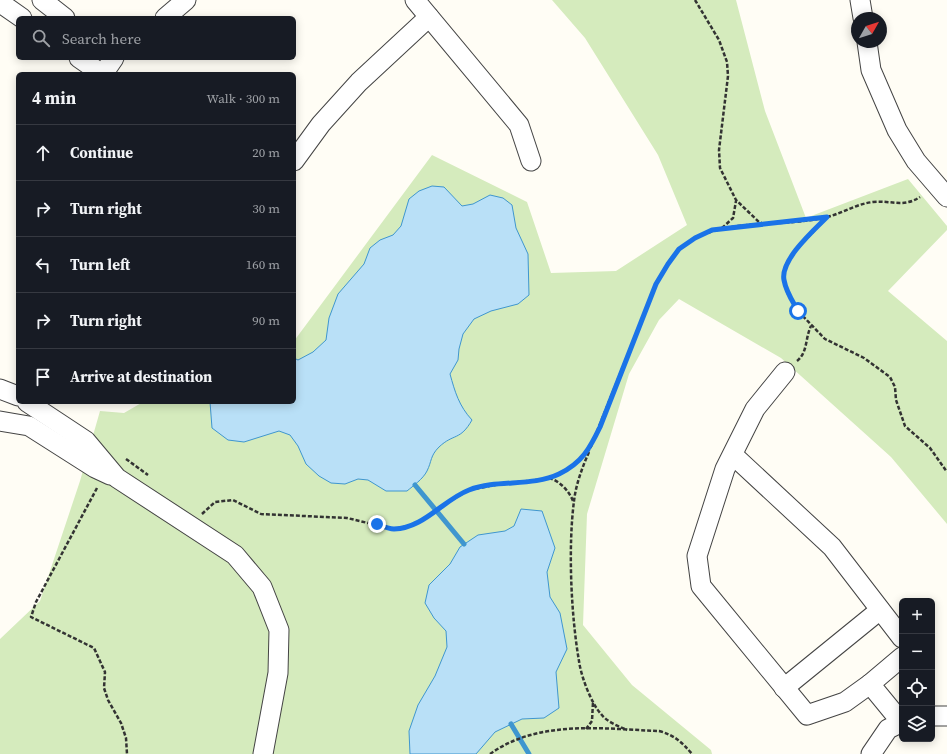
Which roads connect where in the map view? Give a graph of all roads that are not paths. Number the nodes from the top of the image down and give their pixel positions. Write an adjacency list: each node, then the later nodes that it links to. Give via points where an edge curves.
1 (42, 0): 8 (street)
2 (186, 0): 9 (street)
3 (415, 0): 10 (street)
4 (860, 0): 6 (street)
5 (2, 4): 7 (street)
6 (862, 12)
7 (19, 16)
8 (62, 16)
9 (167, 16)
10 (429, 17): 16 (street, via 359,82); 17 (street, via 519,125)
11 (868, 48): 18 (street, via 871,70 897,130 916,161)
12 (82, 60): 14 (street)
13 (112, 60): 15 (street)
14 (99, 72)
15 (104, 72)
16 (296, 158)
17 (531, 161)
18 (947, 197)
19 (785, 372): 24 (street, via 756,409)
20 (0, 389): 21 (street)
21 (16, 395)
22 (30, 404): 25 (street, via 86,441)
23 (0, 422): 25 (street, via 29,426 95,468)
24 (733, 455): 26 (street, via 832,547); 30 (street, via 697,556 701,586)
25 (108, 480): 35 (street, via 235,555 262,586 279,630 278,673)
26 (880, 610): 27 (street); 30 (street)
27 (899, 634)
28 (899, 660): 29 (street)
29 (870, 684): 30 (street, via 845,702 806,715); 33 (street)
30 (784, 688)
31 (935, 716): 32 (street)
32 (947, 716)
33 (899, 718)
34 (899, 724): 36 (street, via 888,729)
35 (263, 754)
36 (871, 754)

